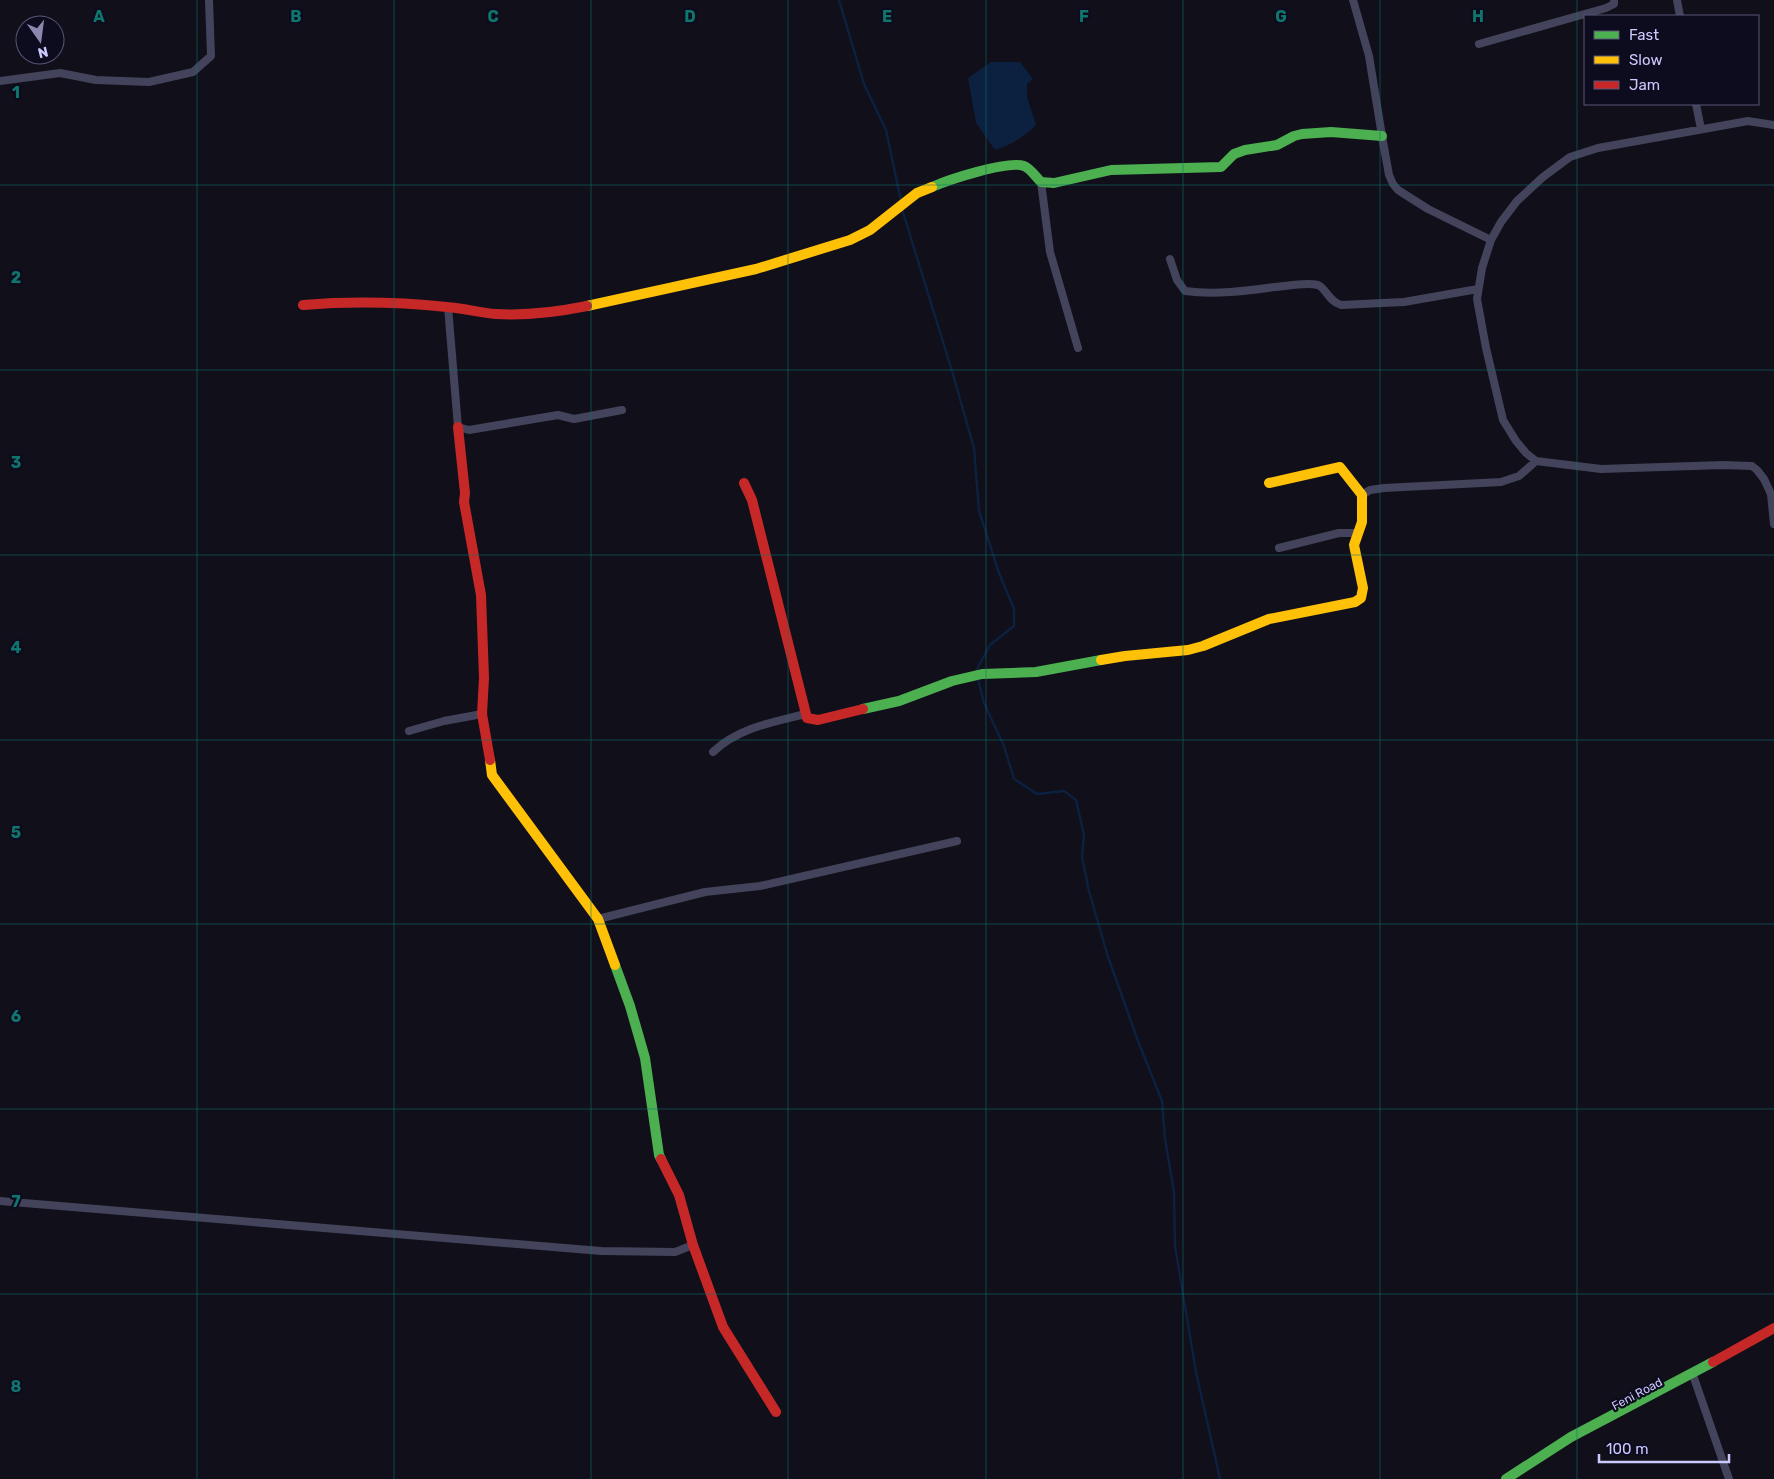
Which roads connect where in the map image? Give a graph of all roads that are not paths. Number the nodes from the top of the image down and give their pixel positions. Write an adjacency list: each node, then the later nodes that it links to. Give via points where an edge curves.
1 (209, 0): 7 (street, via 211,56 194,72 149,82 96,80 60,73)
2 (1353, 0): 11 (street, via 1369,56)
3 (1614, 0): 6 (street, via 1614,4 1606,8)
4 (1677, 0): 5 (street)
5 (1680, 15)
6 (1479, 44)
7 (0, 81)
8 (1696, 105): 10 (street)
9 (1774, 125): 10 (street, via 1748,121)
10 (1701, 129): 13 (street, via 1598,148 1570,157 1543,176 1517,201)
11 (1382, 136): 12 (street, via 1331,132 1302,134 1277,145 1234,154 1221,167 1112,170 1054,183); 13 (street, via 1389,174 1398,190 1428,209)
12 (1041, 182): 17 (street, via 1026,166 1000,166 917,193 870,230 850,240 756,269 606,302 555,312 497,314); 18 (street, via 1050,252)
13 (1491, 240): 15 (street)
14 (1170, 258): 15 (street, via 1181,286 1185,291 1195,293 1315,285 1321,286 1331,300 1340,305 1404,302)
15 (1478, 288): 21 (street, via 1486,348 1503,420 1516,441)
16 (303, 304): 17 (street, via 339,302)
17 (448, 307): 20 (street)
18 (1078, 348)
19 (622, 410): 20 (street, via 574,419 558,416 468,430)
20 (458, 428): 29 (street, via 464,502 481,595)
21 (1536, 461): 24 (street, via 1602,468 1746,465 1757,470); 25 (street, via 1519,476 1501,482 1384,488)
22 (744, 483): 30 (street, via 752,500)
23 (1269, 483): 25 (street, via 1340,467)
24 (1773, 490): 26 (street)
25 (1362, 495): 27 (street, via 1362,522)
26 (1774, 524)
27 (1358, 533): 28 (street, via 1339,533); 30 (street, via 1354,545 1364,588 1361,598 1355,602 1269,619 1188,650 1125,656 1036,672 982,674 843,715 818,720 807,718)
28 (1279, 548)
29 (482, 714): 31 (street); 34 (street, via 492,775)
30 (805, 714): 32 (street, via 738,734)
31 (410, 731)
32 (713, 752)
33 (957, 841): 34 (street, via 760,886 705,892)
34 (598, 918): 36 (street, via 645,1058 659,1154 679,1195)
35 (0, 1201): 36 (street, via 601,1251 675,1252)
36 (693, 1245): 40 (street, via 723,1327)
37 (1774, 1328): 41 (street, via 1539,1455)
38 (1774, 1334): 39 (street, Feni Road)
39 (1694, 1378): 42 (street, Feni Road, via 1540,1460); 43 (street)
40 (776, 1412)
41 (1506, 1479)
42 (1514, 1479)
43 (1729, 1479)

